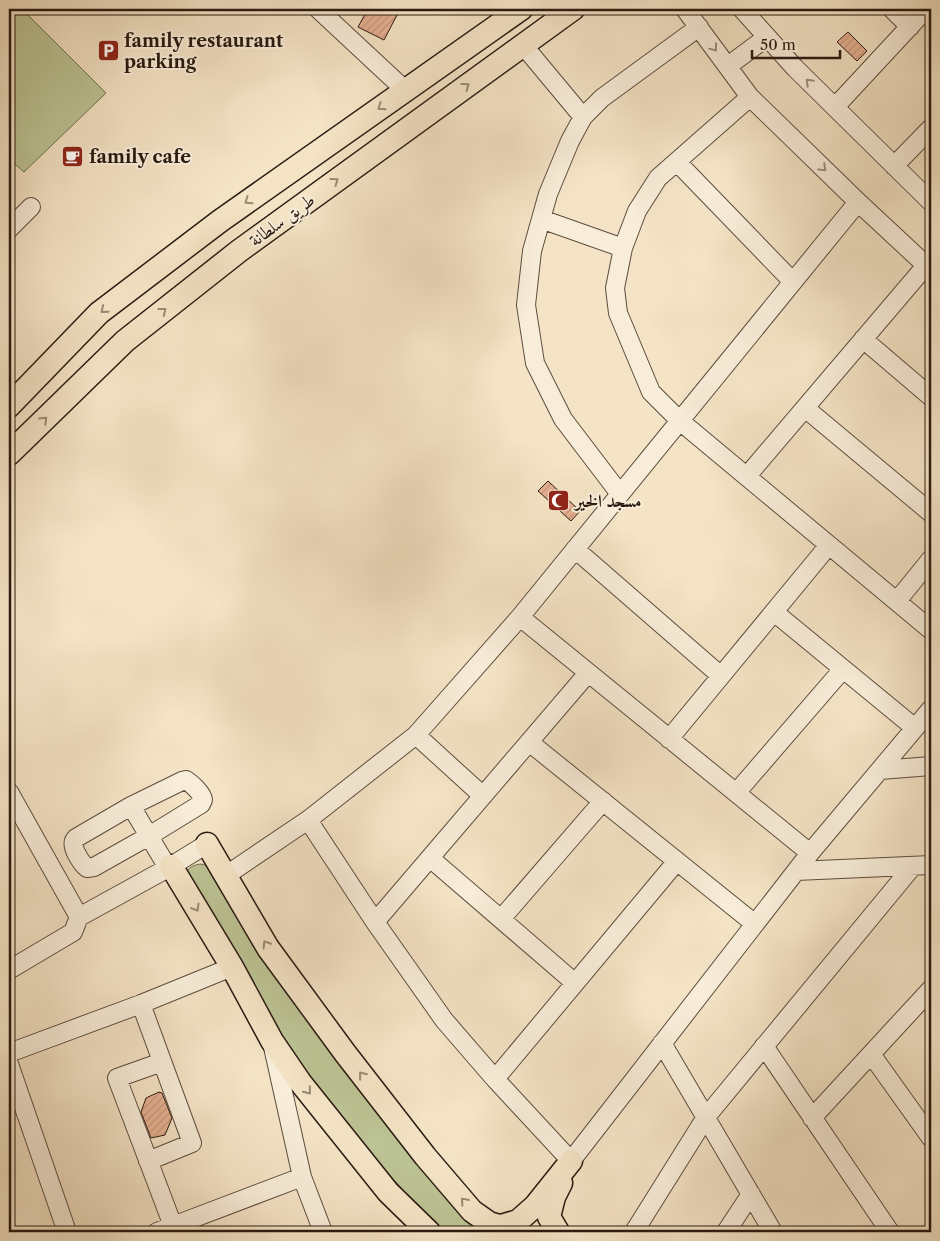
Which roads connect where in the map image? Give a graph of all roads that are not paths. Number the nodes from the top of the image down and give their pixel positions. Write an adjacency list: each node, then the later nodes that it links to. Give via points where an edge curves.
1 (318, 9): 13 (street)
2 (520, 9): 13 (main road, طريق سلطانة)
3 (573, 9): 11 (main road, طريق سلطانة)
4 (742, 9): 10 (street)
5 (892, 9): 8 (street)
6 (926, 9): 8 (street)
7 (685, 10): 9 (street)
8 (910, 26): 15 (street)
9 (699, 27): 12 (street, one-way to 12); 16 (street, via 602,98)
10 (767, 37): 12 (street); 15 (street, one-way to 10)
11 (523, 45): 16 (street); 33 (main road, طريق سلطانة, one-way to 11, via 125,341 239,251)
12 (728, 66): 14 (street)
13 (405, 90): 30 (main road, طريق سلطانة, one-way to 30, via 220,221 99,313)
14 (750, 97): 18 (street); 20 (street, one-way to 20)
15 (835, 107): 19 (street)
16 (583, 117): 23 (street, via 566,150)
17 (931, 128): 19 (street)
18 (677, 162): 25 (street, via 658,178 637,211); 27 (street)
19 (894, 166): 21 (street)
20 (858, 202): 26 (street); 27 (street)
21 (931, 202)
22 (31, 206): 24 (street)
23 (541, 219): 25 (street); 35 (street, via 532,251 526,305 535,363 563,419)
24 (9, 229)
25 (623, 248): 32 (street, via 615,288 618,313 651,392)
26 (929, 268): 28 (street, via 923,269)
27 (793, 282): 32 (street)
28 (863, 339): 29 (street); 31 (street)
29 (931, 397)
30 (9, 404)
31 (805, 408): 34 (street); 36 (street)
32 (680, 421): 34 (street); 35 (street)
33 (9, 454)
34 (747, 476): 37 (street)
35 (620, 494): 38 (street)
36 (931, 513)
37 (829, 545): 40 (street); 41 (street)
38 (575, 549): 42 (street); 46 (street)
39 (931, 559): 40 (street)
40 (897, 601): 43 (street)
41 (774, 612): 44 (street); 46 (street)
42 (520, 618): 45 (street); 49 (street)
43 (931, 630)
44 (843, 669): 48 (street); 55 (street)
45 (588, 673): 50 (street); 51 (street)
46 (721, 676): 50 (street)
47 (931, 709): 48 (street)
48 (915, 728): 53 (street)
49 (416, 734): 56 (street); 59 (street)
50 (669, 739): 55 (street)
51 (529, 742): 56 (street); 57 (street)
52 (931, 766): 53 (street)
53 (880, 770): 62 (street)
54 (9, 792): 70 (street)
55 (736, 793): 62 (street)
56 (483, 796): 63 (street)
57 (603, 801): 64 (street); 71 (street)
58 (132, 806): 60 (street); 60 (street, via 186,780 202,797 201,804); 60 (street, via 76,838 73,846 82,864 87,868 94,867)
59 (308, 820): 69 (street); 72 (street)
60 (149, 836): 67 (street)
61 (207, 844): 67 (street); 69 (main road)
62 (810, 853): 68 (street)
63 (430, 858): 71 (street); 72 (street)
64 (677, 861): 73 (street); 76 (street)
65 (931, 865): 66 (street)
66 (913, 866): 68 (street); 81 (street)
67 (169, 867): 70 (street); 74 (main road, one-way to 74)
68 (796, 871): 73 (street)
69 (226, 876): 95 (main road, one-way to 69, via 489,1223 472,1211 413,1141 268,948)
70 (79, 917): 75 (street, via 73,932)
71 (501, 919): 76 (street)
72 (375, 922): 86 (street, via 444,1020)
73 (755, 924): 80 (street)
74 (232, 967): 78 (street); 79 (main road)
75 (9, 970)
76 (575, 983): 86 (street)
77 (931, 989): 83 (street)
78 (140, 1004): 82 (street); 84 (street)
79 (272, 1042): 92 (street); 98 (main road, one-way to 98, via 388,1192)
80 (662, 1043): 87 (street); 91 (street)
81 (764, 1046): 87 (street); 88 (street)
82 (9, 1053)
83 (871, 1054): 88 (street); 89 (street)
84 (162, 1062): 90 (street, via 192,1143); 90 (street, via 117,1078)
85 (9, 1064): 96 (street)
86 (495, 1079): 91 (street)
87 (706, 1117): 93 (street); 100 (street)
88 (812, 1118): 103 (street)
89 (931, 1138)
90 (148, 1161): 94 (street)
91 (571, 1161): 95 (main road, via 535,1206); 99 (main road, via 554,1196 549,1217)
92 (302, 1177): 94 (street); 97 (street)
93 (751, 1194): 101 (street); 102 (street)
94 (165, 1229)
95 (511, 1229)
96 (67, 1232)
97 (323, 1232)
98 (429, 1232)
99 (558, 1232)
100 (634, 1232)
101 (726, 1232)
102 (773, 1232)
103 (890, 1232)

